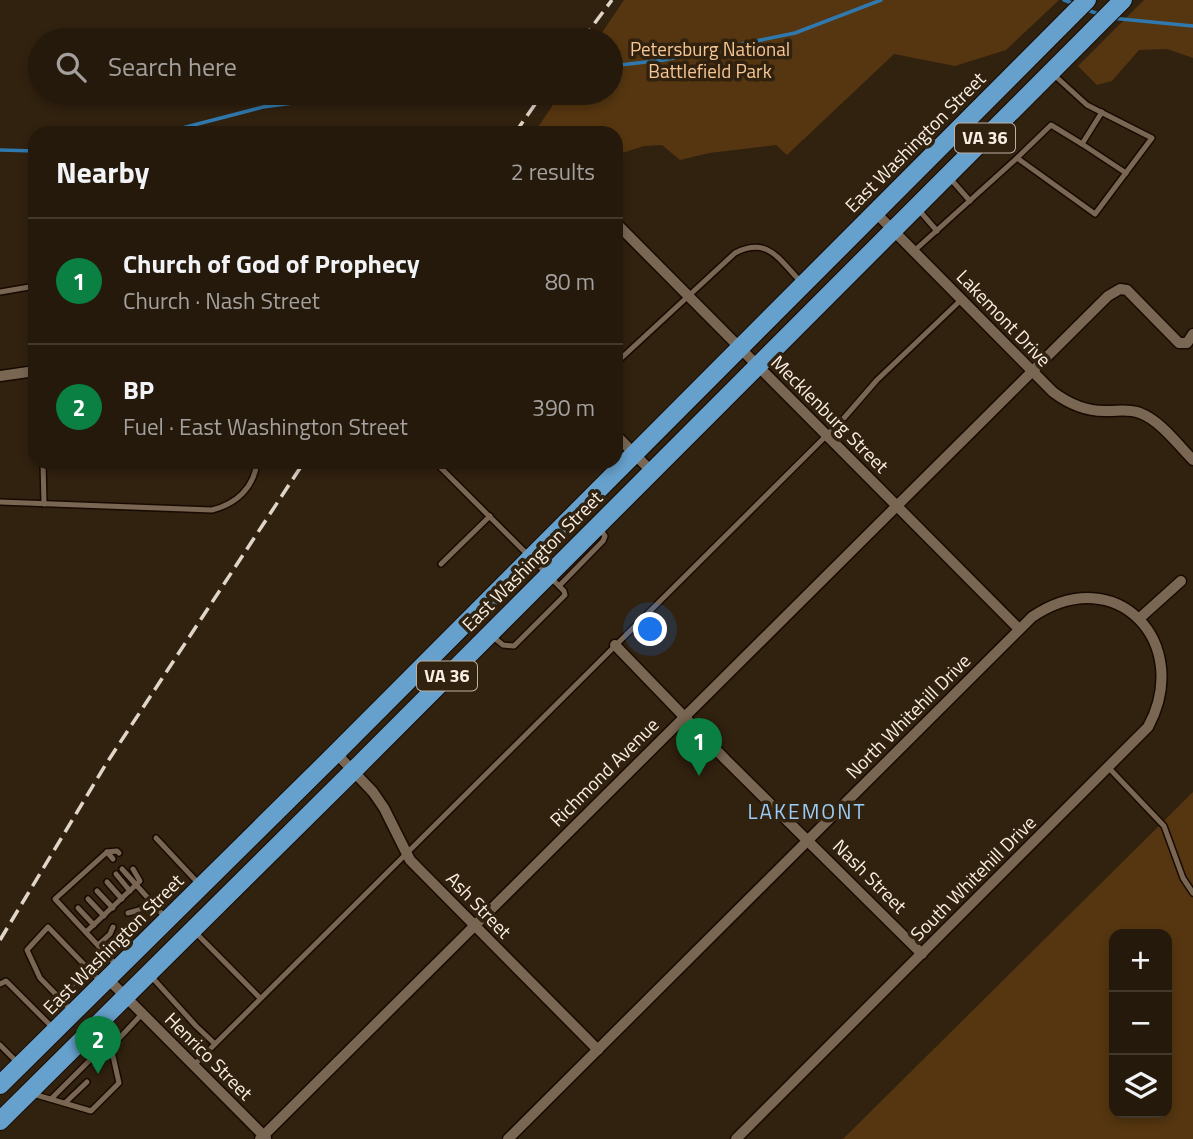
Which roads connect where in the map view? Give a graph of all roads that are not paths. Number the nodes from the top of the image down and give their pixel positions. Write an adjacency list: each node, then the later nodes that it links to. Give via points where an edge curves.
1 (1087, 0): 11 (highway, East Washington Street / VA 36)
2 (1123, 0): 3 (highway, East Washington Street / VA 36)
3 (1050, 72): 4 (lane); 8 (highway, East Washington Street / VA 36)
4 (1102, 112): 5 (lane); 7 (lane, via 1152,138)
5 (1082, 144): 6 (lane, via 1051,125); 7 (lane)
6 (1017, 158): 7 (lane, via 1096,214); 9 (lane)
7 (1126, 173)
8 (947, 175): 9 (lane); 10 (highway, East Washington Street / VA 36)
9 (970, 201): 14 (lane)
10 (916, 206): 13 (highway, East Washington Street / VA 36); 14 (lane)
11 (875, 212): 13 (street, Lakemont Drive); 16 (highway, East Washington Street / VA 36)
12 (623, 230): 19 (street, Mecklenburg Street)
13 (892, 230): 15 (street, Lakemont Drive); 24 (highway, East Washington Street / VA 36)
14 (937, 231): 15 (lane)
15 (914, 251): 20 (street, Lakemont Drive)
16 (803, 285): 19 (lane, via 771,252 756,245 735,253); 22 (highway, East Washington Street / VA 36)
17 (28, 287): 18 (lane)
18 (0, 292)
19 (689, 294): 22 (street, Mecklenburg Street); 23 (lane)
20 (962, 299): 26 (street, Lakemont Drive); 28 (lane)
21 (1191, 342): 26 (street, Richmond Avenue, via 1180,343 1127,290 1120,289)
22 (740, 347): 24 (street, Mecklenburg Street); 30 (highway, East Washington Street / VA 36)
23 (623, 356)
24 (758, 366): 28 (street, Mecklenburg Street); 37 (highway, East Washington Street / VA 36)
25 (28, 372): 27 (street)
26 (1032, 372): 31 (street, Lakemont Drive, via 1079,407 1127,410 1154,421); 40 (street, Richmond Avenue)
27 (0, 376)
28 (826, 436): 40 (street, Mecklenburg Street); 49 (lane)
29 (623, 442): 30 (street)
30 (634, 453): 32 (highway, East Washington Street / VA 36); 37 (street)
31 (1193, 460)
32 (623, 464)
33 (43, 469): 39 (lane)
34 (255, 469): 39 (lane, via 238,499 212,510)
35 (442, 469): 41 (lane)
36 (618, 469): 42 (highway, East Washington Street / VA 36)
37 (652, 472): 44 (highway, East Washington Street / VA 36, via 597,526)
38 (0, 502): 39 (lane)
39 (44, 504)
40 (896, 505): 47 (street, Mecklenburg Street); 50 (street, Richmond Avenue)
41 (490, 516): 42 (lane); 43 (lane)
42 (530, 558): 44 (lane); 51 (highway, East Washington Street / VA 36)
43 (441, 564)
44 (553, 581): 48 (highway, East Washington Street / VA 36); 48 (lane, via 565,594 514,646 503,645)
45 (1181, 581): 46 (street)
46 (1141, 617): 47 (street, North Whitehill Drive, via 1109,599 1076,598 1048,607); 52 (street, South Whitehill Drive, via 1164,656 1165,690 1148,727)
47 (1019, 629): 55 (street, North Whitehill Drive)
48 (490, 634): 53 (highway, East Washington Street / VA 36)
49 (615, 645): 50 (street, Nash Street); 58 (lane)
50 (684, 717): 55 (street, Nash Street); 88 (street, Richmond Avenue)
51 (336, 753): 53 (street, Ash Street); 72 (highway, East Washington Street / VA 36)
52 (1108, 767): 77 (lane, via 1164,826); 93 (street, South Whitehill Drive)
53 (353, 771): 58 (street, Ash Street, via 384,808); 90 (highway, East Washington Street / VA 36)
54 (156, 838): 72 (lane)
55 (808, 840): 93 (street, Nash Street); 108 (street, North Whitehill Drive)
56 (107, 852): 57 (lane); 59 (lane); 60 (lane)
57 (120, 853)
58 (407, 855): 88 (street, Ash Street); 100 (lane)
59 (101, 858): 61 (lane); 62 (lane)
60 (113, 859)
61 (107, 864)
62 (92, 865): 65 (lane); 66 (lane)
63 (122, 869): 71 (lane)
64 (134, 869): 71 (lane, via 140,881)
65 (98, 872)
66 (82, 874): 68 (lane); 70 (lane)
67 (116, 874): 75 (lane)
68 (88, 881)
69 (107, 882): 80 (lane)
70 (73, 883): 73 (lane); 76 (lane)
71 (136, 885): 75 (lane); 81 (lane)
72 (201, 887): 86 (highway, East Washington Street / VA 36)
73 (79, 889)
74 (97, 891): 83 (lane)
75 (130, 891): 80 (lane)
76 (63, 892): 78 (lane); 91 (lane, via 55,899)
77 (1193, 893)
78 (69, 898)
79 (88, 899): 85 (lane)
80 (122, 899): 83 (lane)
81 (150, 900): 84 (lane); 86 (lane)
82 (78, 908): 87 (lane)
83 (113, 908): 85 (lane)
84 (130, 915)
85 (104, 916): 87 (lane)
86 (167, 920): 96 (highway, East Washington Street / VA 36)
87 (94, 925): 91 (lane)
88 (474, 926): 108 (street, Ash Street); 121 (street, Richmond Avenue)
89 (116, 929): 92 (lane)
90 (193, 930): 95 (highway, East Washington Street / VA 36); 100 (lane)
91 (86, 932): 92 (lane)
92 (98, 946): 96 (lane)
93 (922, 954): 123 (street, South Whitehill Drive)
94 (89, 969): 96 (lane); 99 (lane); 99 (lane, via 48,927 27,950 40,978)
95 (149, 974): 98 (highway, East Washington Street / VA 36); 106 (lane)
96 (110, 977): 98 (street, Henrico Street); 101 (highway, East Washington Street / VA 36)
97 (0, 984): 104 (lane, via 6,981)
98 (125, 997): 102 (street, Henrico Street); 103 (highway, East Washington Street / VA 36)
99 (59, 998): 101 (lane)
100 (260, 998): 106 (lane)
101 (74, 1013): 104 (highway, East Washington Street / VA 36)
102 (142, 1014): 105 (lane); 113 (street, Henrico Street)
103 (102, 1021): 105 (lane); 110 (highway, East Washington Street / VA 36)
104 (56, 1030): 112 (highway, East Washington Street / VA 36)
105 (110, 1044): 109 (lane); 114 (lane)
106 (215, 1044): 113 (lane)
107 (0, 1045): 112 (lane)
108 (598, 1050): 122 (street, North Whitehill Drive)
109 (113, 1056): 111 (lane); 119 (lane, via 119,1083 91,1111)
110 (64, 1058): 114 (lane); 117 (highway, East Washington Street / VA 36)
111 (107, 1062)
112 (20, 1065): 116 (highway, East Washington Street / VA 36)
113 (193, 1066): 121 (street, Henrico Street)
114 (78, 1070): 118 (lane)
115 (87, 1082): 119 (lane)
116 (0, 1085)
117 (29, 1093): 118 (lane); 120 (highway, East Washington Street / VA 36)
118 (51, 1100): 119 (lane)
119 (65, 1104)
120 (0, 1121)
121 (264, 1138)
122 (508, 1139)
123 (736, 1139)

